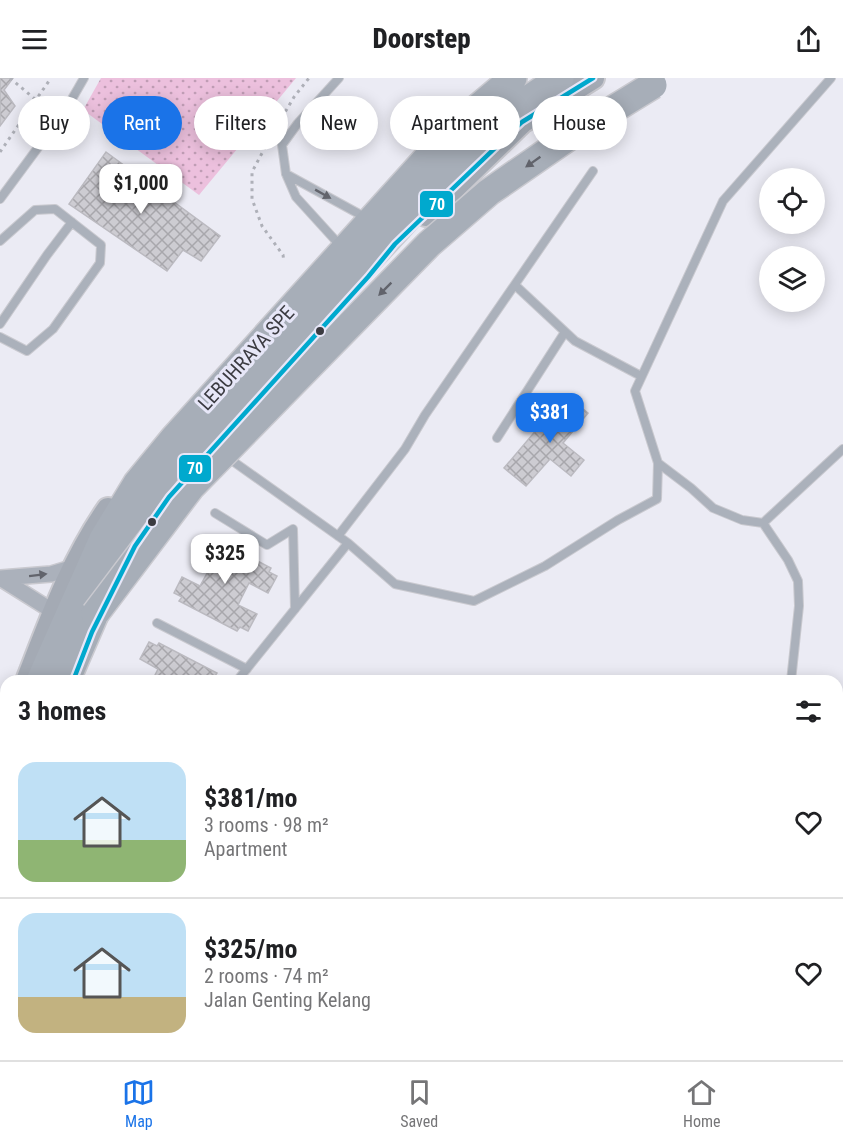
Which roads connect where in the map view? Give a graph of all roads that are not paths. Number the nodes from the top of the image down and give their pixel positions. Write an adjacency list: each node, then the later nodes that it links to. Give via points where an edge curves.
1 (84, 78): 11 (lane, via 65,111)
2 (339, 78): 10 (lane, via 282,145)
3 (500, 78): 12 (main road)
4 (513, 78): 37 (highway, LEBUHRAYA SPE, via 456,126 137,483 103,539)
5 (560, 78): 33 (highway, LEBUHRAYA SPE, bridge, via 509,112 469,151 192,450 135,532)
6 (593, 78): 22 (main road, via 522,122 395,244)
7 (831, 78): 20 (lane, via 723,201)
8 (660, 82): 33 (highway, one-way to 33, bridge, via 573,134 499,186 429,244 191,487)
9 (593, 171): 16 (lane)
10 (286, 174): 12 (lane, one-way to 12); 15 (lane, via 296,197)
11 (0, 199)
12 (361, 215): 15 (main road)
13 (72, 222): 14 (lane, via 55,210 36,210); 17 (lane); 19 (lane, via 101,245 100,262 53,328 27,351)
14 (0, 241)
15 (336, 241): 29 (main road, via 131,476 88,538)
16 (516, 286): 18 (lane); 27 (lane, via 425,415 405,450)
17 (0, 324)
18 (565, 332): 20 (lane); 21 (lane)
19 (0, 337)
20 (641, 376): 24 (lane, via 635,391)
21 (497, 438)
22 (213, 447): 27 (lane); 39 (main road, via 169,497 135,546)
23 (843, 449): 26 (lane)
24 (658, 463): 26 (lane, via 713,508 741,520); 28 (lane, via 657,499 545,566 474,601 395,584)
25 (215, 513): 31 (lane, via 267,545 293,529)
26 (763, 523): 41 (lane, via 798,581)
27 (338, 536): 28 (lane)
28 (348, 543): 31 (lane)
29 (74, 567): 30 (street, one-way to 29, via 51,574); 32 (main road)
30 (1, 578): 32 (street)
31 (295, 609): 35 (lane)
32 (54, 612): 36 (main road)
33 (95, 614): 38 (highway, LEBUHRAYA SPE)
34 (157, 623): 35 (lane)
35 (247, 669): 40 (lane)
36 (29, 675)
37 (43, 675)
38 (69, 675)
39 (75, 675)
40 (242, 675)
41 (792, 675)

